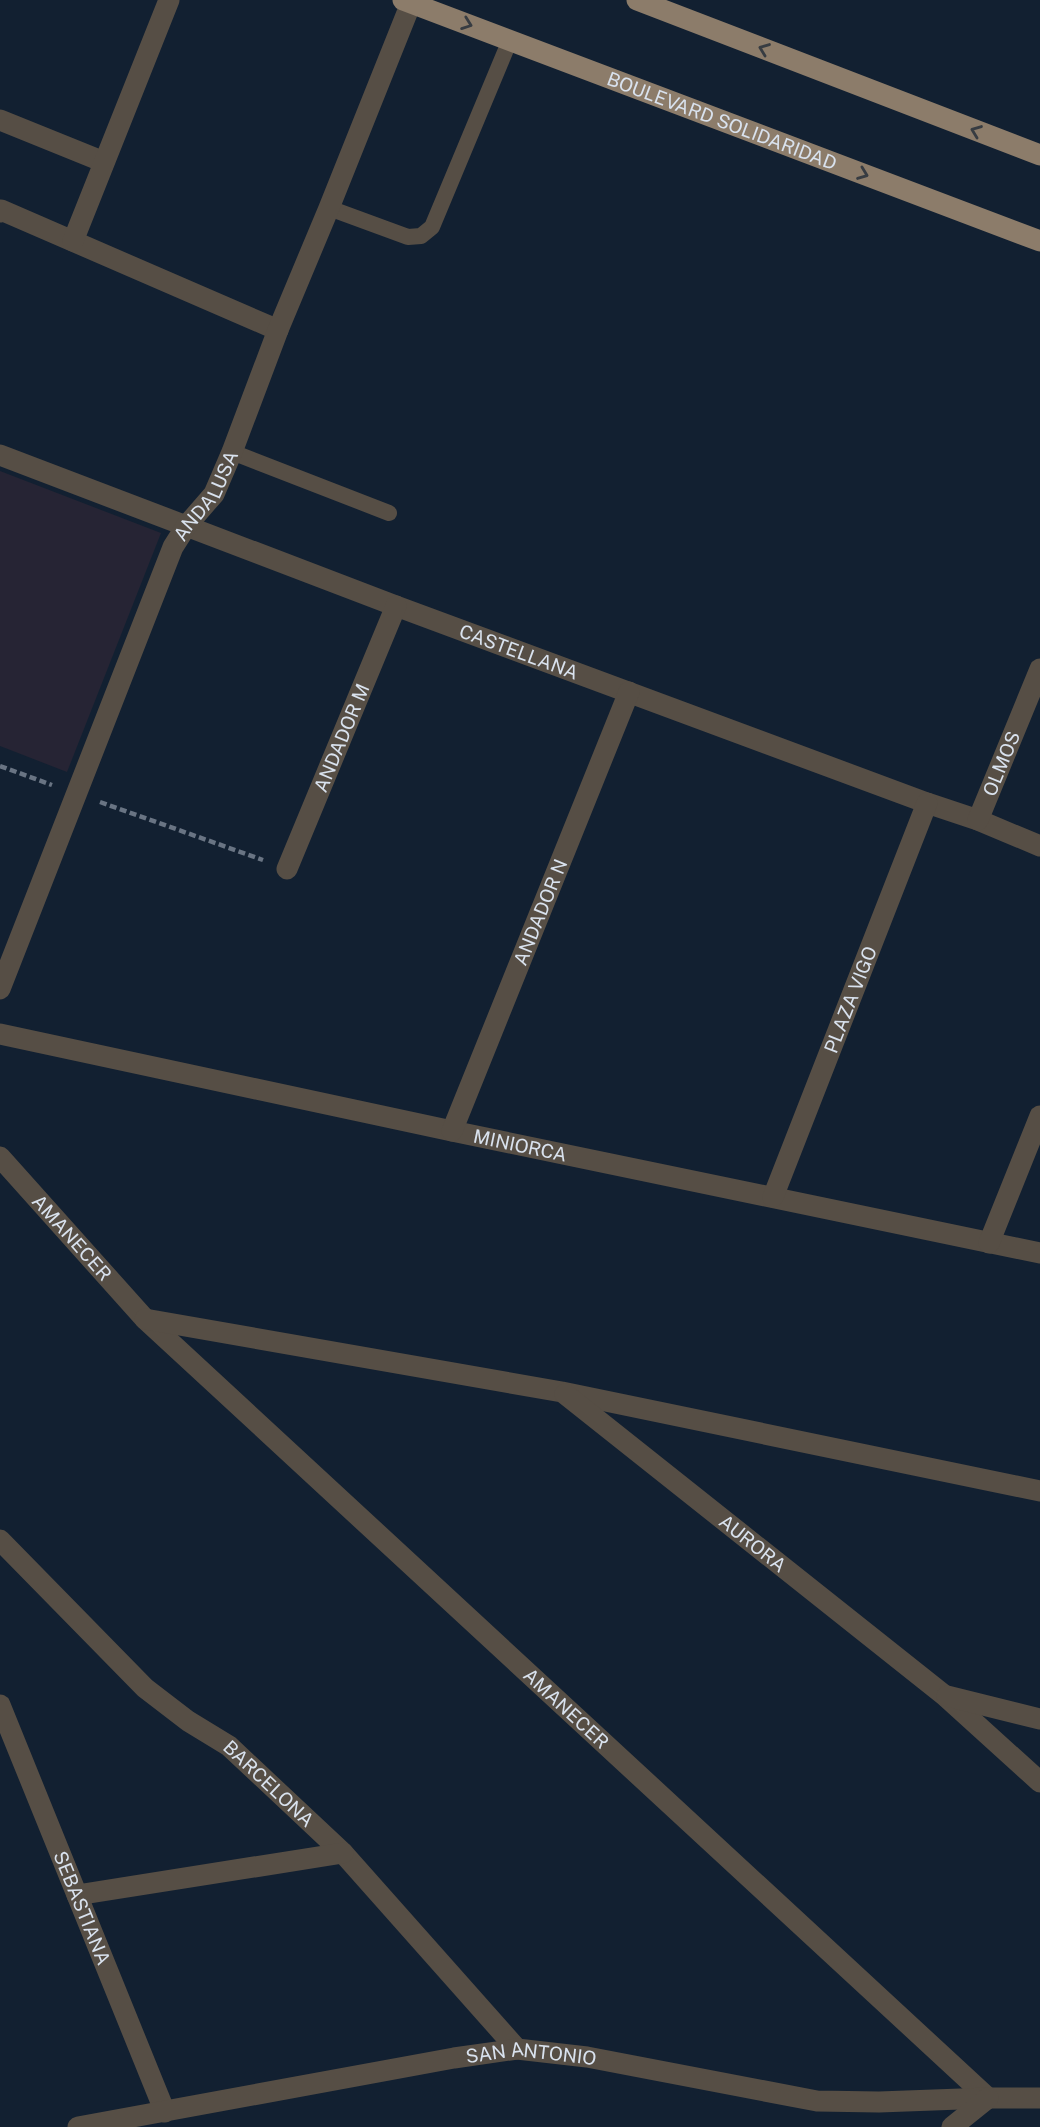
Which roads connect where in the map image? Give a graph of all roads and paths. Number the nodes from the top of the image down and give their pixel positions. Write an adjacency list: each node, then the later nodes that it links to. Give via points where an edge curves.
1 (169, 0): 7 (street)
2 (637, 0): 6 (main road, one-way to 2)
3 (407, 2): 4 (main road, BOULEVARD SOLIDARIDAD, one-way to 4); 8 (street, ANDALUSA)
4 (510, 40): 8 (lane, via 432,227 421,236 408,237); 11 (main road, BOULEVARD SOLIDARIDAD, one-way to 11)
5 (0, 120): 7 (street)
6 (1040, 155)
7 (104, 162): 10 (street)
8 (330, 208): 12 (street, ANDALUSA)
9 (0, 211): 10 (street)
10 (73, 241): 12 (street)
11 (1040, 241)
12 (278, 330): 13 (street, ANDALUSA)
13 (232, 452): 15 (lane); 16 (street, ANDALUSA, via 214,495)
14 (0, 455): 16 (street, CASTELLANA)
15 (389, 513)
16 (187, 526): 17 (street, CASTELLANA); 21 (street, ANDALUSA, via 173,547)
17 (396, 606): 19 (street, CASTELLANA); 25 (street, ANDADOR M)
18 (1040, 669): 23 (street, OLMOS)
19 (629, 692): 22 (street, CASTELLANA); 29 (street, ANDADOR N)
20 (0, 766): 21 (path)
21 (77, 794): 25 (path); 26 (street, ANDALUSA)
22 (927, 803): 23 (street, CASTELLANA); 31 (street, PLAZA VIGO)
23 (978, 820): 24 (street, CASTELLANA)
24 (1040, 846)
25 (287, 869)
26 (0, 989)
27 (0, 1034): 29 (street, MINIORCA)
28 (1040, 1116): 32 (street)
29 (452, 1131): 31 (street, MINIORCA)
30 (0, 1157): 34 (street, AMANECER)
31 (773, 1197): 32 (street, MINIORCA)
32 (989, 1243): 33 (street, MINIORCA)
33 (1040, 1253)
34 (145, 1320): 35 (street); 45 (street, AMANECER)
35 (562, 1392): 36 (street); 38 (street, AURORA)
36 (1040, 1491)
37 (0, 1540): 42 (street, BARCELONA, via 145,1688 229,1746)
38 (944, 1696): 40 (street, AURORA); 41 (street, AURORA)
39 (0, 1705): 43 (street, SEBASTIANA)
40 (1040, 1719)
41 (1040, 1782)
42 (343, 1853): 43 (street); 44 (street, BARCELONA)
43 (77, 1895): 47 (street, SEBASTIANA)
44 (517, 2049): 45 (street, SAN ANTONIO, via 587,2057 817,2101); 47 (street, SAN ANTONIO)
45 (988, 2098): 46 (street, SAN ANTONIO); 49 (street)
46 (1040, 2098)
47 (165, 2112): 48 (street, SAN ANTONIO)
48 (78, 2127)
49 (953, 2127)

